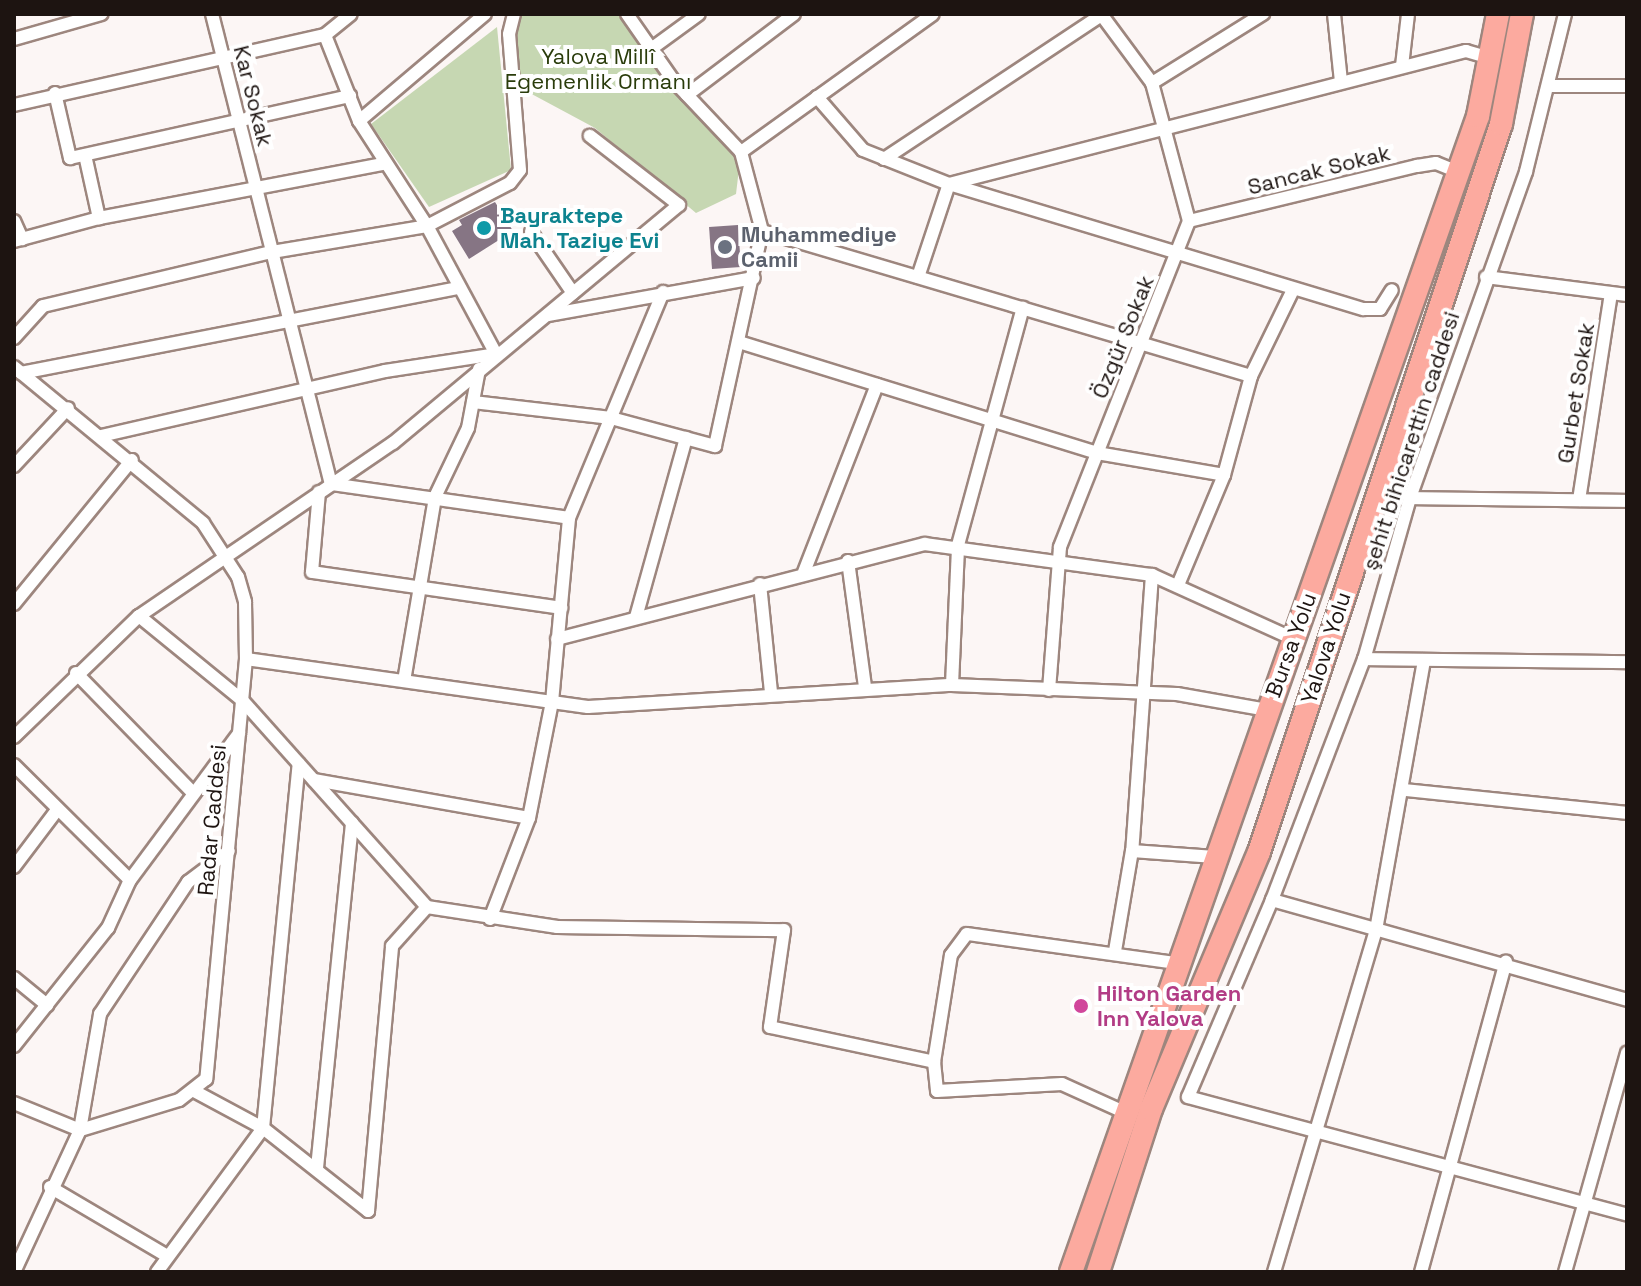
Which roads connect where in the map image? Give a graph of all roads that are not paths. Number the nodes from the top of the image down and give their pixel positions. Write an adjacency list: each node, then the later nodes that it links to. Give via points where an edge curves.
1 (101, 14): 17 (street)
2 (212, 14): 21 (street, Kar Sokak)
3 (351, 14): 18 (street)
4 (485, 14): 33 (street)
5 (514, 14): 47 (street, via 509,34 520,170 510,183)
6 (627, 14): 20 (street)
7 (699, 14): 20 (street)
8 (794, 14): 29 (street)
9 (933, 14): 31 (street)
10 (1102, 14): 25 (street); 39 (street)
11 (1263, 14): 25 (street)
12 (1334, 14): 24 (street)
13 (1408, 14): 23 (street)
14 (1498, 14): 22 (highway, Bursa Yolu)
15 (1522, 14): 165 (highway, Yalova Yolu, via 1501,124 1259,852 1151,1109)
16 (1565, 14): 26 (street, şehit bihicarettin caddesi)
17 (76, 17): 19 (street)
18 (325, 35): 21 (street); 30 (street)
19 (14, 39)
20 (651, 49): 29 (street)
21 (222, 57): 28 (street); 34 (street, Kar Sokak)
22 (1491, 58): 23 (street, via 1466,51); 41 (highway, Bursa Yolu)
23 (1402, 66): 24 (street)
24 (1341, 82): 35 (street)
25 (1152, 83): 35 (street)
26 (1551, 86): 27 (street); 54 (street, şehit bihicarettin caddesi)
27 (1627, 86)
28 (55, 93): 32 (street); 38 (street, via 70,158)
29 (687, 95): 37 (street)
30 (350, 96): 33 (street); 34 (street)
31 (817, 97): 37 (street); 39 (street, via 845,135)
32 (14, 105)
33 (359, 121): 40 (street)
34 (239, 122): 38 (street); 43 (street, Kar Sokak)
35 (1167, 128): 42 (street); 46 (street)
36 (590, 136): 60 (street, via 679,205)
37 (741, 152): 48 (street)
38 (85, 155): 44 (street)
39 (884, 159): 42 (street)
40 (386, 163): 43 (street); 47 (street)
41 (1458, 172): 46 (street, Sancak Sokak, via 1436,163 1417,166); 106 (highway, Bursa Yolu)
42 (949, 184): 51 (street); 53 (street)
43 (255, 188): 44 (street); 52 (street, Kar Sokak)
44 (99, 218): 50 (street)
45 (14, 221): 50 (street)
46 (1189, 221): 51 (street, Özgür Sokak)
47 (427, 226): 52 (street); 56 (street)
48 (762, 231): 53 (street); 55 (street)
49 (531, 232): 60 (street)
50 (18, 240)
51 (1180, 251): 57 (street); 68 (street, Özgür Sokak)
52 (272, 252): 65 (street, Kar Sokak); 66 (street, via 43,306)
53 (918, 277): 63 (street)
54 (1486, 277): 61 (street); 88 (street, şehit bihicarettin caddesi)
55 (754, 278): 59 (street); 67 (street)
56 (460, 288): 65 (street); 69 (street)
57 (1293, 290): 58 (street, via 1372,309 1389,302); 72 (street)
58 (1392, 290)
59 (663, 292): 64 (street); 77 (street)
60 (573, 293): 64 (street)
61 (1611, 293): 62 (street); 89 (street, Gurbet Sokak)
62 (1627, 295)
63 (1023, 308): 68 (street); 78 (street)
64 (547, 315): 69 (street)
65 (291, 324): 71 (street); 74 (street, Kar Sokak)
66 (14, 338)
67 (739, 342): 73 (street); 80 (street, via 715,446)
68 (1141, 343): 72 (street); 81 (street, Özgür Sokak)
69 (496, 354): 70 (street); 74 (street)
70 (479, 369): 75 (street); 85 (street, via 393,443)
71 (17, 370): 76 (street, Radar Caddesi)
72 (1251, 376): 84 (street)
73 (877, 385): 78 (street); 96 (street)
74 (307, 388): 79 (street); 85 (street, Kar Sokak)
75 (473, 402): 77 (street); 87 (street, via 468,428)
76 (68, 408): 79 (street, Radar Caddesi); 83 (street)
77 (611, 418): 80 (street); 91 (street)
78 (990, 420): 81 (street); 92 (street)
79 (101, 436): 82 (street, Radar Caddesi)
80 (686, 438): 104 (street)
81 (1097, 453): 84 (street); 95 (street, Özgür Sokak)
82 (132, 460): 93 (street, Radar Caddesi, via 203,523); 101 (street)
83 (14, 466)
84 (1224, 475): 100 (street)
85 (331, 484): 86 (street); 87 (street)
86 (319, 492): 93 (street); 98 (street, via 312,572)
87 (435, 497): 91 (street); 98 (street)
88 (1410, 498): 89 (street); 108 (street, şehit bihicarettin caddesi)
89 (1579, 500): 90 (street)
90 (1627, 501)
91 (569, 518): 102 (street)
92 (958, 545): 94 (street, via 925,544); 95 (street); 113 (street)
93 (225, 553): 103 (street); 107 (street, Radar Caddesi, via 245,602)
94 (848, 561): 96 (street); 114 (street)
95 (1057, 563): 97 (street); 115 (street, Özgür Sokak)
96 (804, 572): 99 (street)
97 (1152, 575): 100 (street); 117 (street)
98 (420, 584): 102 (street); 112 (street)
99 (760, 584): 104 (street); 116 (street)
100 (1178, 585): 106 (street)
101 (14, 604)
102 (561, 608): 105 (street)
103 (139, 616): 111 (street); 118 (street)
104 (636, 617): 105 (street)
105 (557, 639): 119 (street)
106 (1294, 639): 120 (highway, Bursa Yolu)
107 (246, 659): 112 (street); 118 (street, Radar Caddesi)
108 (1364, 659): 109 (street); 137 (street, şehit bihicarettin caddesi)
109 (1424, 660): 110 (street); 126 (street)
110 (1627, 662)
111 (76, 673): 122 (street); 127 (street)
112 (404, 681): 119 (street)
113 (952, 685): 114 (street); 115 (street)
114 (865, 686): 116 (street)
115 (1049, 690): 117 (street)
116 (771, 693): 119 (street, via 621,706)
117 (1144, 693): 120 (street, via 1254,703); 133 (street)
118 (242, 700): 121 (street, Radar Caddesi); 123 (street)
119 (552, 702): 130 (street)
120 (1267, 710): 134 (highway, Bursa Yolu)
121 (239, 733): 127 (street); 132 (street, Radar Caddesi)
122 (14, 737)
123 (299, 764): 125 (street); 153 (street)
124 (14, 765): 128 (street)
125 (314, 780): 130 (street); 131 (street)
126 (1405, 790): 129 (street); 140 (street)
127 (192, 792): 136 (street)
128 (57, 810): 135 (street); 136 (street)
129 (1627, 813)
130 (529, 818): 139 (street)
131 (352, 823): 138 (street); 156 (street)
132 (229, 851): 150 (street, Radar Caddesi, via 212,1055); 154 (street, via 188,882 100,1014)
133 (1132, 851): 134 (street); 141 (street)
134 (1215, 857): 143 (highway, Bursa Yolu)
135 (14, 867)
136 (130, 880): 146 (street, via 108,928)
137 (1272, 900): 140 (street); 155 (street, şehit bihicarettin caddesi, via 1188,1097)
138 (427, 907): 139 (street); 156 (street, via 392,946 368,1211)
139 (490, 919): 149 (street, via 557,927 784,930 770,1027)
140 (1376, 930): 142 (street); 155 (street)
141 (1115, 951): 143 (street); 149 (street, via 967,934 951,955)
142 (1506, 961): 145 (street); 157 (street)
143 (1176, 963): 152 (highway, Bursa Yolu)
144 (14, 978): 146 (street)
145 (1627, 1000)
146 (47, 1005): 147 (street)
147 (14, 1046)
148 (1627, 1053): 159 (street)
149 (934, 1062): 152 (street, via 937,1091 1062,1084)
150 (196, 1092): 153 (street); 154 (street)
151 (14, 1103): 154 (street)
152 (1124, 1112): 164 (highway, Bursa Yolu)
153 (263, 1128): 156 (street); 161 (street)
154 (80, 1130): 158 (street)
155 (1321, 1132): 157 (street); 166 (street)
156 (317, 1168)
157 (1452, 1169): 159 (street); 167 (street)
158 (50, 1187): 161 (street); 162 (street)
159 (1586, 1205): 160 (street); 168 (street)
160 (1627, 1215)
161 (167, 1256): 163 (street)
162 (14, 1272)
163 (157, 1272)
164 (1071, 1272)
165 (1098, 1272)
166 (1274, 1272)
167 (1421, 1272)
168 (1565, 1272)

